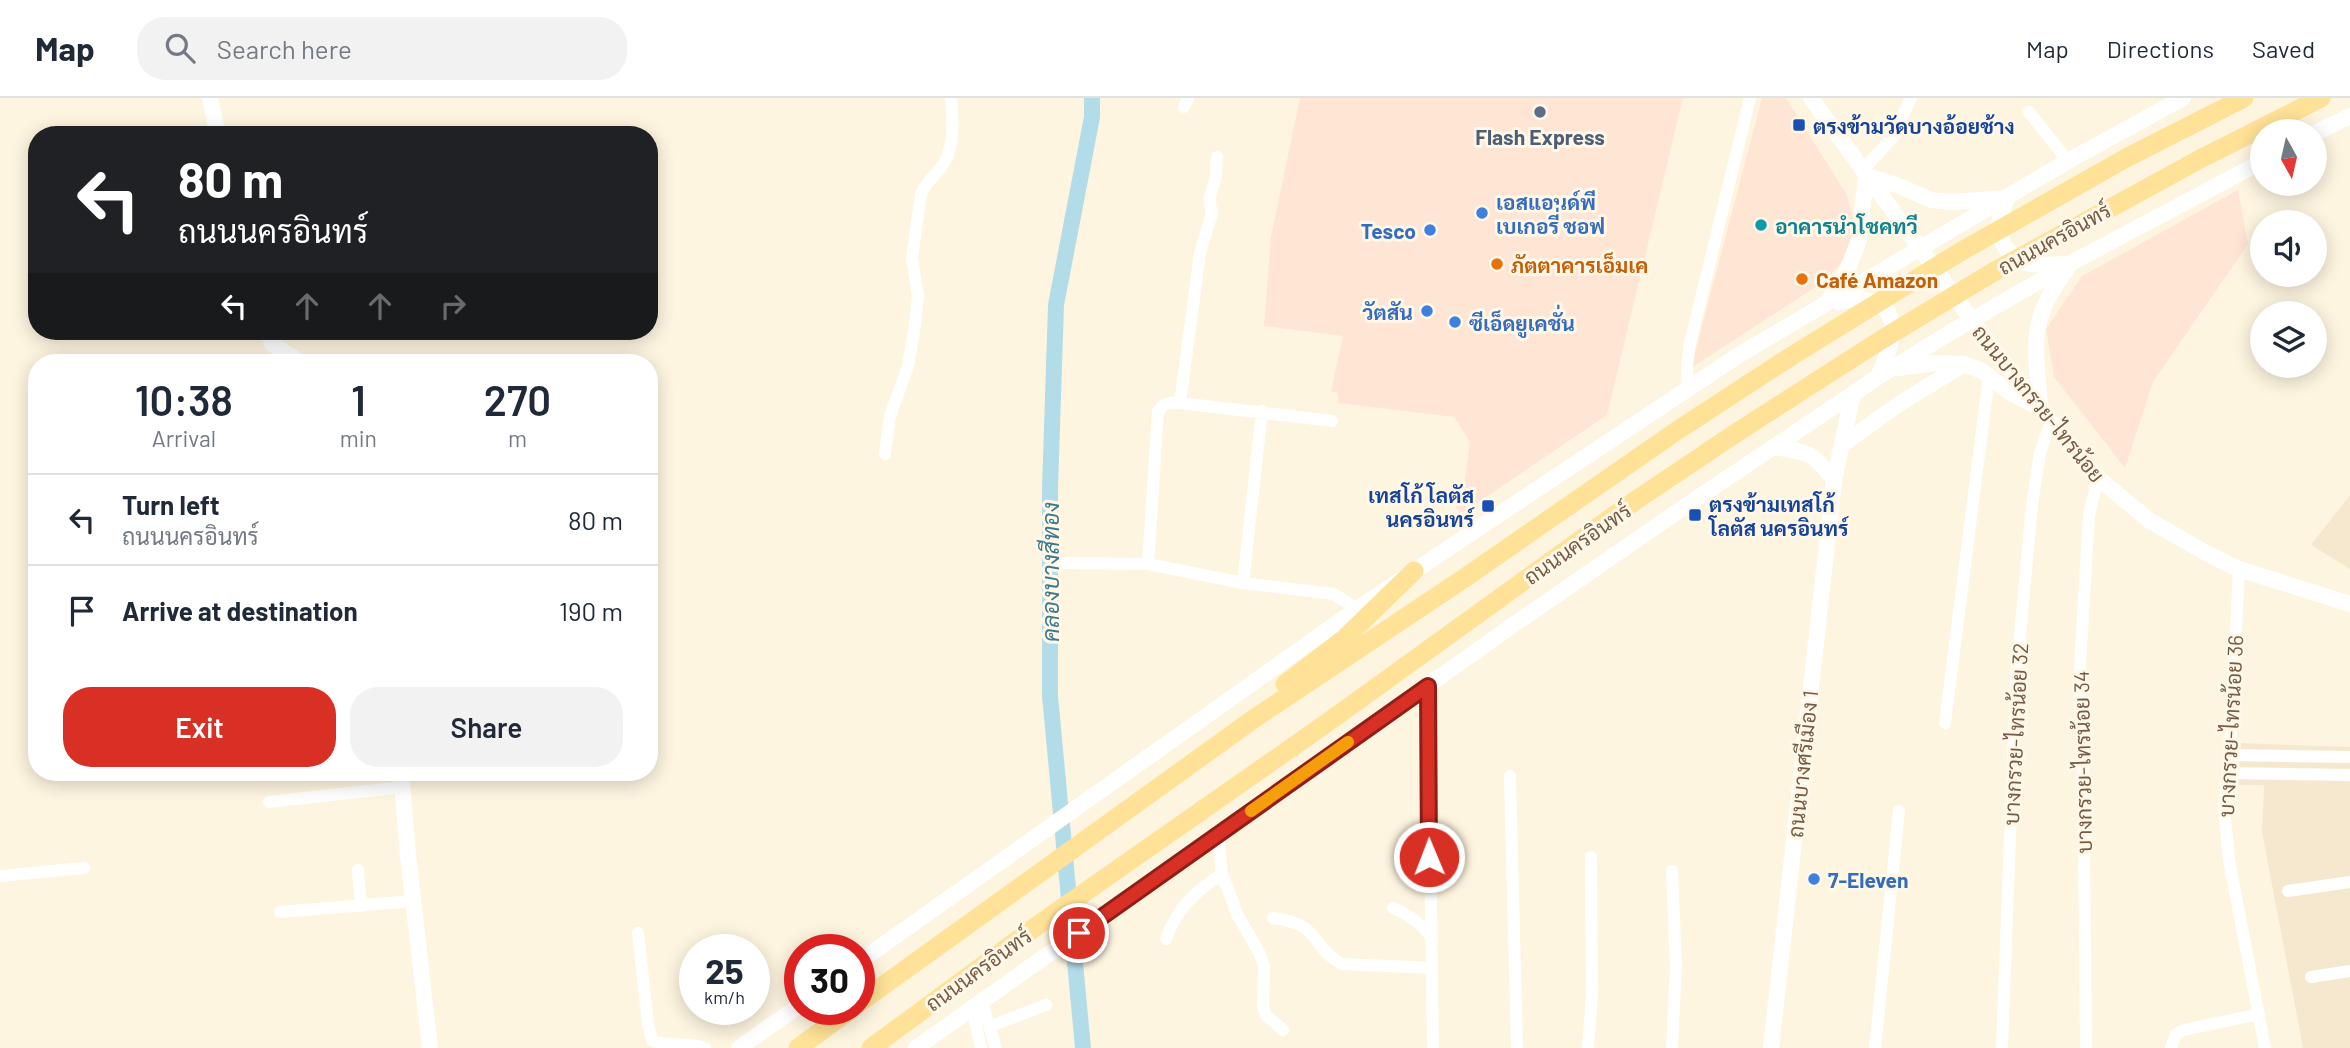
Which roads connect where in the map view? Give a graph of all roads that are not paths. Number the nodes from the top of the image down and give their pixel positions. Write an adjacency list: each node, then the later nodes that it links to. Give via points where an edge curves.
1 (210, 98): 11 (main road)
2 (951, 98): 36 (street, via 950,148 922,194 912,258 918,296 915,325)
3 (1750, 98): 27 (street, via 1690,343)
4 (1811, 98): 16 (main road, ถนนบางกรวย-ไทรน้อย)
5 (1911, 98): 16 (street, via 1892,138)
6 (2183, 98): 14 (main road)
7 (2244, 98): 47 (main road, ถนนนครอินทร์, via 1960,252 1790,357)
8 (2312, 102): 91 (main road, ถนนนครอินทร์, via 1995,271 1736,433)
9 (2029, 112): 14 (street)
10 (2350, 116): 12 (main road)
11 (216, 126)
12 (2328, 127)
13 (1217, 158): 29 (street)
14 (2068, 161): 17 (main road)
15 (2250, 168): 19 (main road, ถนนนครอินทร์)
16 (1864, 173): 17 (main road, via 1931,200); 18 (main road, ถนนบางกรวย-ไทรน้อย); 20 (main road, via 1859,240)
17 (2007, 198): 18 (main road); 19 (main road, via 1999,225 2007,251 2030,264)
18 (1919, 249): 20 (main road); 21 (main road, ถนนบางกรวย-ไทรน้อย)
19 (2071, 264): 21 (main road, ถนนนครอินทร์); 30 (main road, via 2039,321)
20 (1826, 305): 25 (main road, via 1862,298 1877,301 1886,311 1892,325); 27 (main road)
21 (1972, 321): 25 (main road, ถนนนครอินทร์); 30 (main road, ถนนบางกรวย-ไทรน้อย)
22 (271, 340): 23 (main road)
23 (288, 354)
24 (1964, 364): 25 (main road, via 1935,363); 26 (main road); 34 (main road)
25 (1884, 373): 28 (main road, ถนนนครอินทร์)
26 (1989, 376): 30 (main road); 48 (street)
27 (1688, 390): 42 (main road)
28 (1853, 394): 34 (main road, ถนนบางศรีเมือง 1); 35 (main road, ถนนนครอินทร์)
29 (1180, 403): 31 (street); 40 (street, via 1165,404 1158,411)
30 (2040, 408): 33 (main road, ถนนบางกรวย-ไทรน้อย)
31 (1262, 411): 32 (street); 43 (street)
32 (1332, 421)
33 (2051, 422): 37 (main road, ถนนบางกรวย-ไทรน้อย); 101 (street, บางกรวย-ไทรน้อย 32, via 2040,453 2032,505 2016,679)
34 (1843, 444): 38 (main road, ถนนบางศรีเมือง 1)
35 (1774, 447): 38 (main road, via 1816,457); 46 (main road, ถนนนครอินทร์)
36 (884, 454)
37 (2098, 478): 41 (main road, ถนนบางกรวย-ไทรน้อย, via 2150,521); 102 (street, บางกรวย-ไทรน้อย 34, via 2089,515 2079,683)
38 (1834, 480): 99 (main road, ถนนบางศรีเมือง 1)
39 (1058, 562): 40 (street)
40 (1148, 564): 43 (street)
41 (2239, 569): 44 (main road, ถนนบางกรวย-ไทรน้อย); 49 (street, บางกรวย-ไทรน้อย 36)
42 (1414, 570): 45 (main road); 47 (main road, via 1344,639 1282,686)
43 (1243, 583): 45 (street, via 1334,594)
44 (2350, 604)
45 (1357, 609): 75 (main road)
46 (1428, 686): 58 (main road, ถนนนครอินทร์); 73 (street)
47 (1255, 718): 79 (main road, ถนนนครอินทร์)
48 (1945, 723)
49 (2230, 755): 50 (street); 51 (street, บางกรวย-ไทรน้อย 36)
50 (2350, 758)
51 (2227, 773): 52 (street); 82 (street, บางกรวย-ไทรน้อย 36, via 2224,809 2229,860)
52 (2350, 775)
53 (1510, 776): 96 (street)
54 (390, 781): 56 (street)
55 (402, 781): 67 (main road)
56 (269, 802)
57 (1899, 811): 100 (street)
58 (1218, 834): 63 (street); 80 (main road, ถนนนครอินทร์)
59 (1591, 857): 97 (street)
60 (84, 868): 64 (street)
61 (358, 870): 68 (street)
62 (1672, 870): 98 (street, via 1676,966)
63 (1222, 874): 74 (street, via 1182,906); 86 (street, via 1264,966 1266,1015)
64 (0, 876)
65 (2350, 882): 66 (street)
66 (2288, 891)
67 (413, 901): 68 (street); 87 (main road)
68 (361, 906): 70 (street)
69 (1393, 908): 73 (street, via 1418,921)
70 (280, 912)
71 (1273, 918): 76 (street, via 1304,926 1331,958 1342,964)
72 (638, 933): 88 (street, via 652,1040 661,1046)
73 (1431, 936): 76 (street)
74 (1166, 939)
75 (875, 951)
76 (1432, 968): 95 (street)
77 (2350, 971): 78 (street)
78 (2311, 977)
79 (875, 991)
80 (977, 1005): 85 (street); 92 (main road, ถนนนครอินทร์); 93 (street)
81 (1046, 1005): 85 (street)
82 (2259, 1014): 103 (street, via 2184,1030 2176,1034); 104 (street, บางกรวย-ไทรน้อย 36)
83 (784, 1016): 89 (main road)
84 (829, 1025): 90 (main road)
85 (991, 1026): 94 (street)
86 (1283, 1030)
87 (430, 1048)
88 (705, 1048)
89 (739, 1048)
90 (798, 1048)
91 (871, 1048)
92 (916, 1048)
93 (981, 1048)
94 (996, 1048)
95 (1433, 1048)
96 (1517, 1048)
97 (1588, 1048)
98 (1672, 1048)
99 (1771, 1048)
100 (1875, 1048)
101 (2002, 1048)
102 (2086, 1048)
103 (2171, 1048)
104 (2265, 1048)

